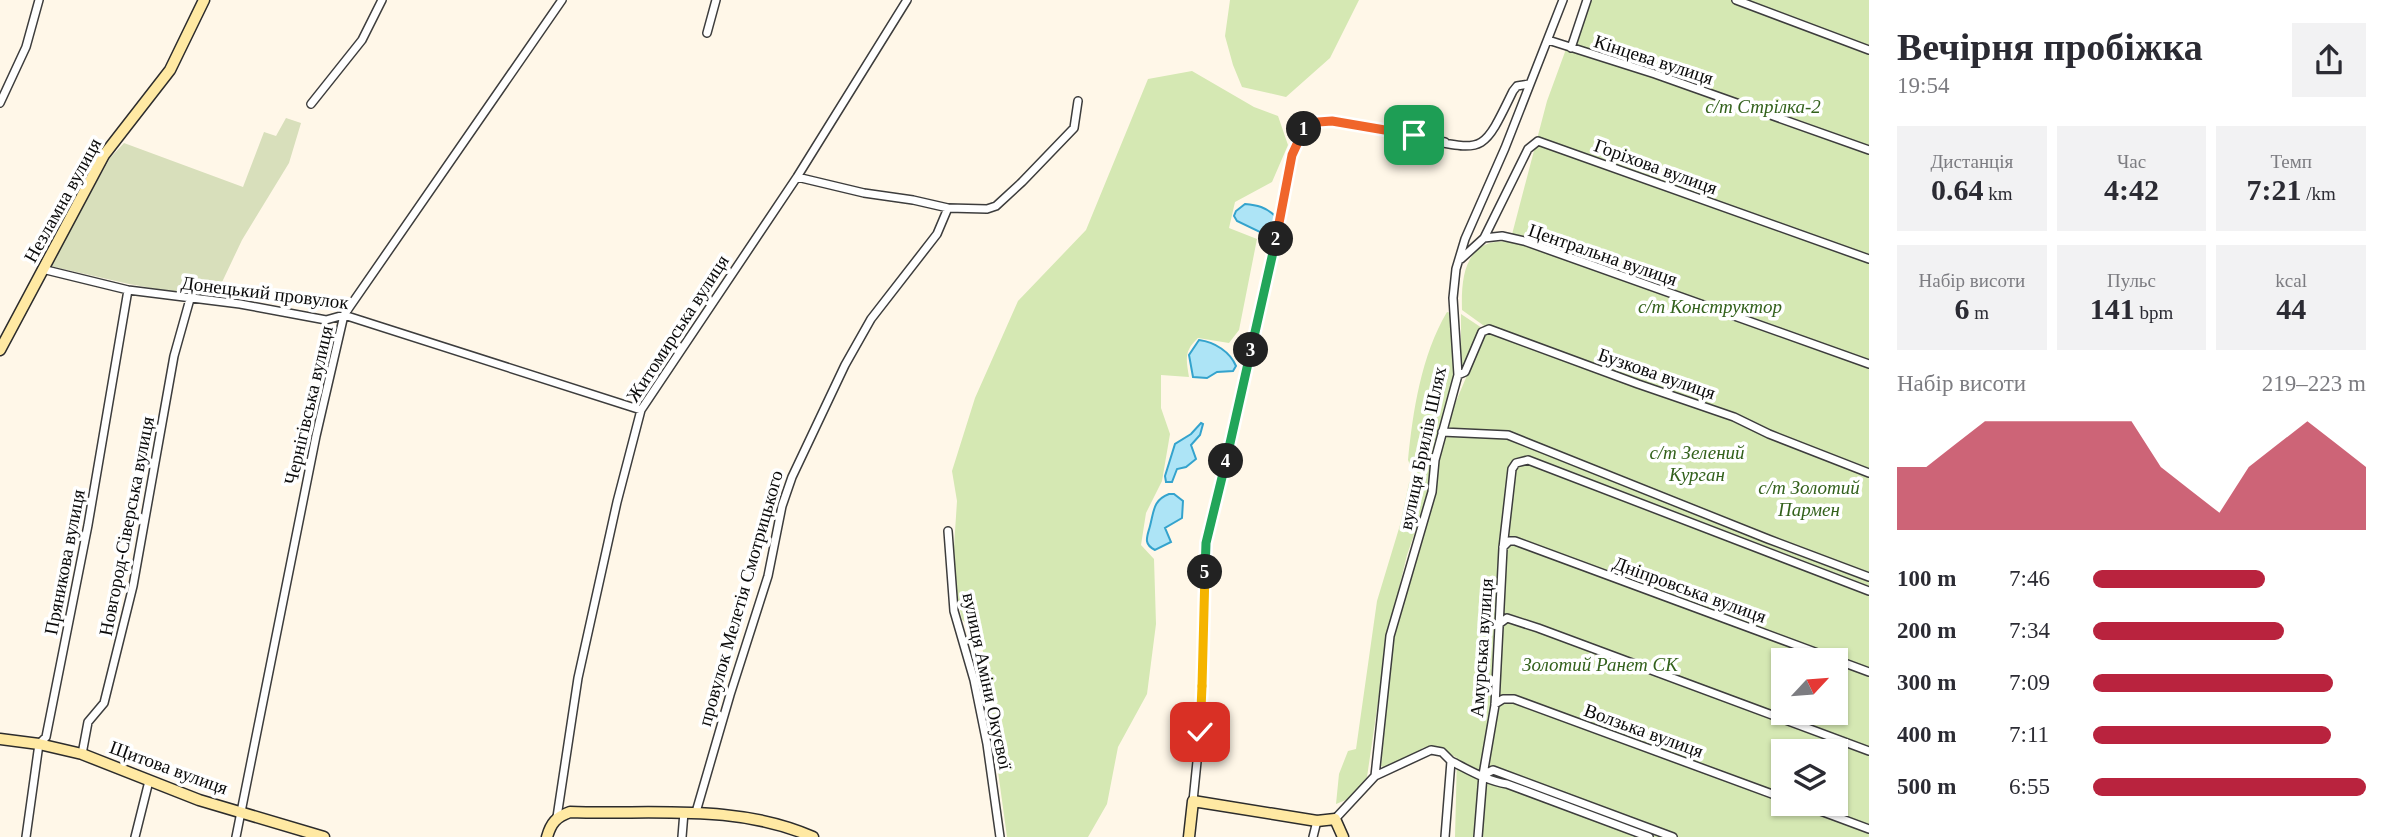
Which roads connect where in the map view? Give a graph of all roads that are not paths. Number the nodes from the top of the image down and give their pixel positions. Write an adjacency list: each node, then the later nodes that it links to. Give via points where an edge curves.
1 (38, 0): 16 (street, via 26,47)
2 (204, 0): 25 (street, Незламна вулиця, via 170,70 104,155)
3 (382, 0): 17 (street, via 362,40)
4 (562, 0): 28 (street, Чернігівська вулиця)
5 (716, 0): 10 (street)
6 (907, 0): 20 (street, Житомирська вулиця)
7 (1563, 0): 11 (street, вулиця Брилів Шлях)
8 (1587, 0): 12 (street)
9 (1736, 0): 13 (street)
10 (707, 33)
11 (1548, 40): 12 (street, Кінцева вулиця); 14 (street, вулиця Брилів Шлях)
12 (1571, 48): 19 (street, Кінцева вулиця)
13 (1869, 50)
14 (1529, 84): 18 (street, via 1517,86 1494,130 1472,147); 24 (street, вулиця Брилів Шлях)
15 (1078, 101): 21 (street, via 1074,128 996,206)
16 (0, 103)
17 (311, 104)
18 (1320, 122): 18 (street, via 1405,134 1418,136 1332,121); 18 (street, via 1434,140 1445,142 1433,139); 51 (street, via 1305,128 1292,155 1206,543 1200,732)
19 (1869, 150)
20 (797, 177): 21 (street); 32 (street, Житомирська вулиця)
21 (947, 208): 54 (street, провулок Мелетія Смотрицького, via 936,234 871,319 792,477 768,576)
22 (1484, 238): 23 (street, Горіхова вулиця, via 1528,149 1538,141); 24 (street); 30 (street, Центральна вулиця, via 1524,241)
23 (1869, 259)
24 (1460, 260): 31 (street, вулиця Брилів Шлях, via 1453,298)
25 (42, 269): 26 (street, Донецький провулок); 29 (street, Незламна вулиця)
26 (128, 290): 27 (street, Донецький провулок); 43 (street, Пряникова вулиця, via 83,552 46,737)
27 (190, 299): 28 (street, Донецький провулок, via 326,320); 45 (street, Новгород-Сіверська вулиця, via 174,356 133,586 104,703 88,722)
28 (344, 315): 32 (street, Донецький провулок); 52 (street, Чернігівська вулиця)
29 (0, 349)
30 (1869, 364)
31 (1458, 375): 33 (street, вулиця Брилів Шлях); 34 (street, Бузкова вулиця, via 1465,372 1477,339 1489,329 1734,417)
32 (641, 410): 56 (street, Житомирська вулиця, via 578,678)
33 (1442, 432): 37 (street, via 1508,435); 48 (street, вулиця Брилів Шлях, via 1432,492 1390,636)
34 (1869, 473)
35 (948, 531): 67 (street, вулиця Аміни Окуєвої, via 954,611 974,680)
36 (1503, 548): 38 (street, Амурська вулиця, via 1512,469 1528,460); 39 (street, Амурська вулиця); 40 (street, Дніпровська вулиця, via 1516,541)
37 (1869, 577)
38 (1869, 591)
39 (1499, 624): 41 (street, Амурська вулиця); 44 (street, via 1507,618 1538,628)
40 (1869, 672)
41 (1495, 705): 47 (street, Амурська вулиця); 50 (street, Волзька вулиця, via 1514,699)
42 (0, 739): 43 (street, Щитова вулиця)
43 (39, 744): 45 (street, Щитова вулиця); 60 (street, Пряникова вулиця)
44 (1869, 751)
45 (82, 754): 49 (street, Щитова вулиця)
46 (1451, 761): 47 (street); 48 (street, via 1442,752 1431,750); 71 (street)
47 (1483, 775): 72 (street, Амурська вулиця); 73 (street, via 1491,782); 74 (street, via 1493,770)
48 (1375, 776): 57 (street)
49 (149, 781): 52 (street, Щитова вулиця); 61 (street)
50 (1771, 794)
51 (1193, 801): 58 (street); 68 (street)
52 (240, 811): 62 (street, Чернігівська вулиця); 63 (street, Щитова вулиця)
53 (684, 812): 54 (street); 56 (street, via 570,812); 65 (street)
54 (696, 812): 66 (street, via 761,820)
55 (1834, 816): 59 (street)
56 (557, 817): 64 (street, Житомирська вулиця)
57 (1335, 819): 58 (street); 70 (street)
58 (1317, 821): 69 (street)
59 (1869, 829)
60 (26, 837)
61 (135, 837)
62 (236, 837)
63 (324, 837)
64 (547, 837)
65 (682, 837)
66 (813, 837)
67 (1000, 837)
68 (1189, 837)
69 (1313, 837)
70 (1343, 837)
71 (1446, 837)
72 (1478, 837)
73 (1649, 837)
74 (1673, 837)

